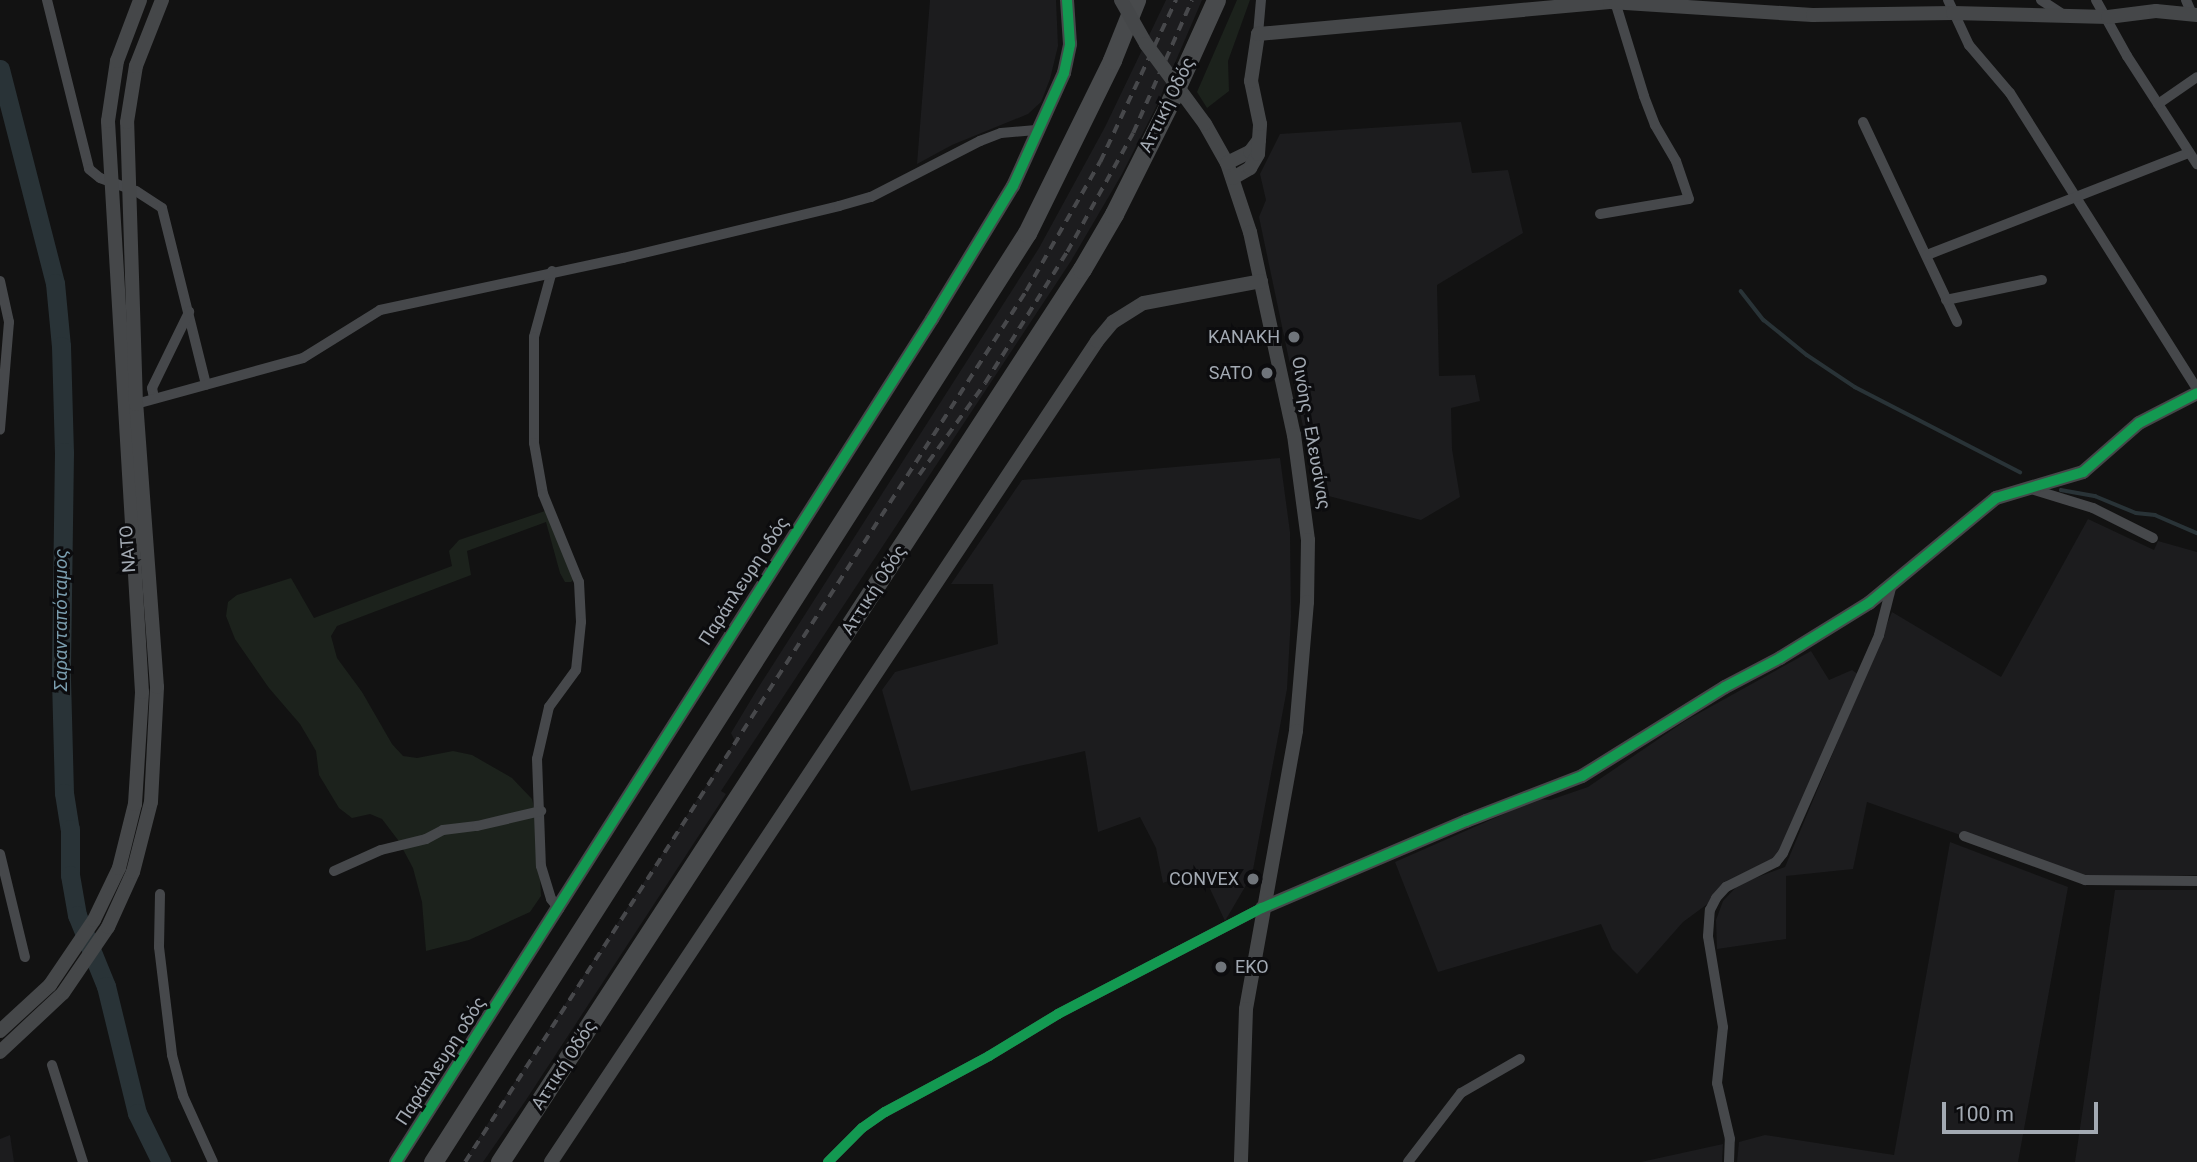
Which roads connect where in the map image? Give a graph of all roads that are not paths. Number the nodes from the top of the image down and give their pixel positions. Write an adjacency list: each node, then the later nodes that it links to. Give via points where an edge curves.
1 (47, 0): 27 (street, via 89,169)
2 (141, 0): 27 (street, ΝΑΤΟ, via 111,90)
3 (162, 0): 28 (street, ΝΑΤΟ, via 144,39 130,92)
4 (1066, 0): 21 (street, Παράπλευρη οδός, via 1068,58)
5 (1121, 0): 24 (street, Οινόης - Ελευσίνας, bridge)
6 (1136, 0): 63 (highway, via 1112,60 1027,233)
7 (1216, 0): 64 (highway, Αττική Οδός, via 1169,104 1082,269)
8 (1261, 0): 17 (street)
9 (2041, 0): 16 (street)
10 (2096, 0): 15 (street)
11 (1623, 2): 13 (street); 17 (street); 30 (street, via 1644,96 1689,199)
12 (1950, 6): 13 (street); 16 (street); 29 (street, via 1969,45 2010,93)
13 (1790, 7)
14 (2192, 7): 15 (street)
15 (2108, 17): 16 (street); 19 (street)
16 (2068, 18)
17 (1258, 34): 22 (street, via 1251,81)
18 (2197, 77): 19 (street)
19 (2158, 104): 23 (street)
20 (1863, 122): 31 (street)
21 (1039, 130): 32 (street, via 1001,133 980,141 871,197); 54 (street, Παράπλευρη οδός, via 1013,186 932,319)
22 (1260, 139): 24 (street, via 1250,152); 26 (street, via 1255,161)
23 (2189, 153): 25 (street); 29 (street)
24 (1227, 163): 26 (street, Οινόης - Ελευσίνας)
25 (2197, 164)
26 (1233, 178): 35 (street, Οινόης - Ελευσίνας)
27 (111, 183): 28 (street); 56 (street, ΝΑΤΟ, via 142,692 135,803 119,868 73,955 50,985)
28 (130, 188): 37 (street, via 162,208); 42 (street, ΝΑΤΟ)
29 (2077, 198): 31 (street); 40 (street)
30 (1600, 214)
31 (1927, 255): 36 (street)
32 (552, 271): 39 (street, via 380,310 303,358); 47 (street, via 534,337 533,432 543,494 579,582 581,644 576,670 549,708 539,742)
33 (2042, 280): 36 (street)
34 (0, 281): 43 (street, via 9,322)
35 (1261, 281): 53 (street, Οινόης - Ελευσίνας, via 1294,435 1308,540 1300,698); 65 (street, via 1144,303 1113,322 1097,341)
36 (1946, 300): 38 (street)
37 (189, 312): 39 (street); 41 (street, via 152,388)
38 (1957, 322)
39 (206, 385): 41 (street)
40 (2197, 391): 44 (street, via 2139,422 2082,472)
41 (154, 398): 42 (street)
42 (136, 404): 57 (street, ΝΑΤΟ, via 157,687 151,802 125,893 86,963 63,993)
43 (0, 430)
44 (2028, 488): 45 (street, via 2093,508); 46 (street, via 1981,508)
45 (2153, 538)
46 (1891, 587): 53 (street, via 1582,776); 69 (street, via 1879,635 1783,853 1776,862 1726,887 1710,910 1708,936 1723,1027 1717,1083 1730,1139)
47 (541, 811): 50 (street, via 443,830); 54 (street, via 541,866 551,899)
48 (1964, 836): 51 (street, via 2085,880)
49 (0, 855): 55 (street)
50 (334, 871)
51 (2197, 881)
52 (160, 894): 61 (street, via 159,947 172,1055 183,1096)
53 (1262, 908): 66 (street, via 1058,1014 885,1112); 67 (street, Οινόης - Ελευσίνας, via 1246,1009)
54 (559, 909): 62 (street, Παράπλευρη οδός)
55 (25, 957)
56 (0, 1031)
57 (0, 1052)
58 (1520, 1059): 68 (street, via 1461,1093)
59 (52, 1065): 60 (street)
60 (83, 1162)
61 (213, 1162)
62 (396, 1162)
63 (433, 1162)
64 (500, 1162)
65 (551, 1162)
66 (828, 1162)
67 (1241, 1162)
68 (1408, 1162)
69 (1729, 1162)

